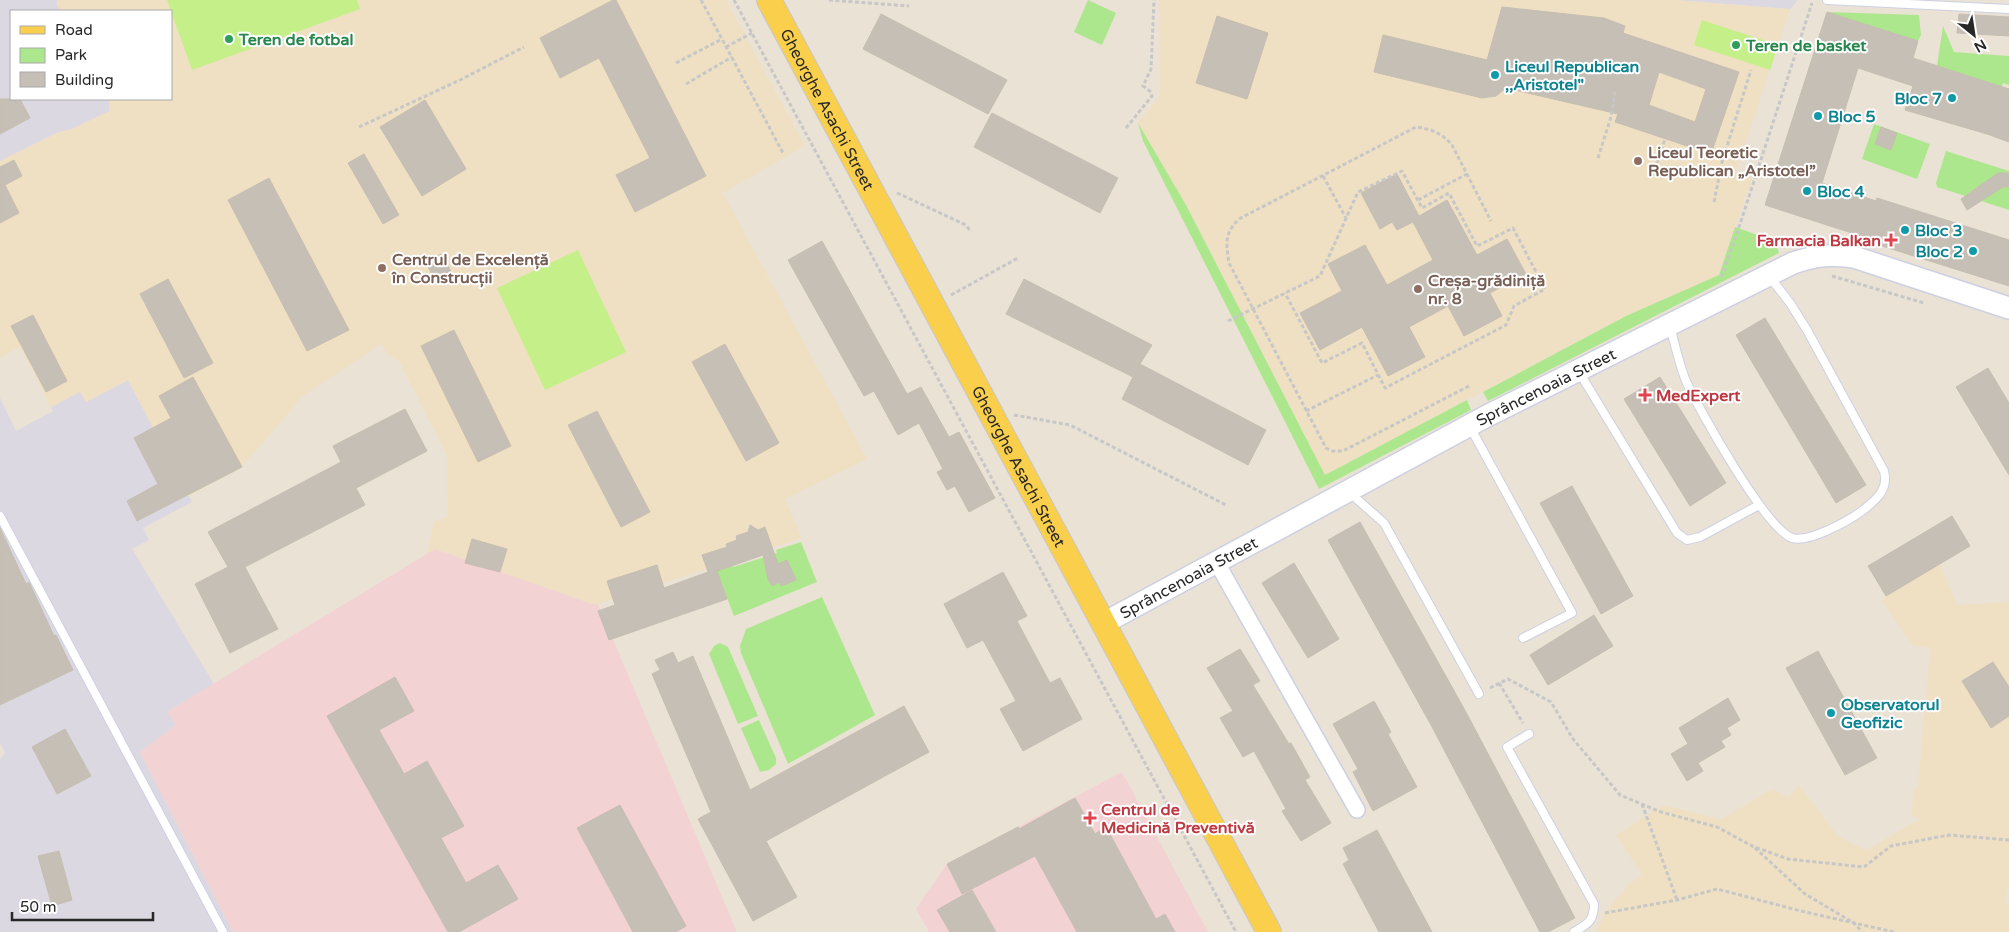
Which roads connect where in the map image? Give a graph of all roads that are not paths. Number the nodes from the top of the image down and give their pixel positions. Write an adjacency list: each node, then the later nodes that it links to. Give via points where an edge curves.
1 (769, 0): 13 (main road, Gheorghe Asachi Street)
2 (1827, 0): 3 (lane)
3 (2009, 9)
4 (1768, 275): 5 (street, Sprâncenoaia Street, via 1814,256 1854,257); 6 (street, Sprâncenoaia Street); 10 (lane, via 1807,330 1886,479 1876,500 1853,517 1811,537 1790,537 1776,527)
5 (2009, 308)
6 (1670, 324): 7 (street, Sprâncenoaia Street); 10 (lane, via 1687,383)
7 (1578, 370): 8 (street, Sprâncenoaia Street); 10 (lane, via 1677,533 1687,540 1700,537)
8 (1469, 425): 9 (street, Sprâncenoaia Street); 14 (lane, via 1572,612)
9 (1348, 492): 12 (street, Sprâncenoaia Street); 15 (lane, via 1384,522)
10 (1759, 505)
11 (0, 516): 18 (lane)
12 (1217, 563): 13 (street, Sprâncenoaia Street); 17 (street)
13 (1104, 623): 19 (main road, Gheorghe Asachi Street)
14 (1523, 638)
15 (1479, 694)
16 (1529, 734): 20 (lane, via 1507,747 1594,904 1594,915)
17 (1357, 810)
18 (223, 932)
19 (1269, 932)
20 (1574, 932)

